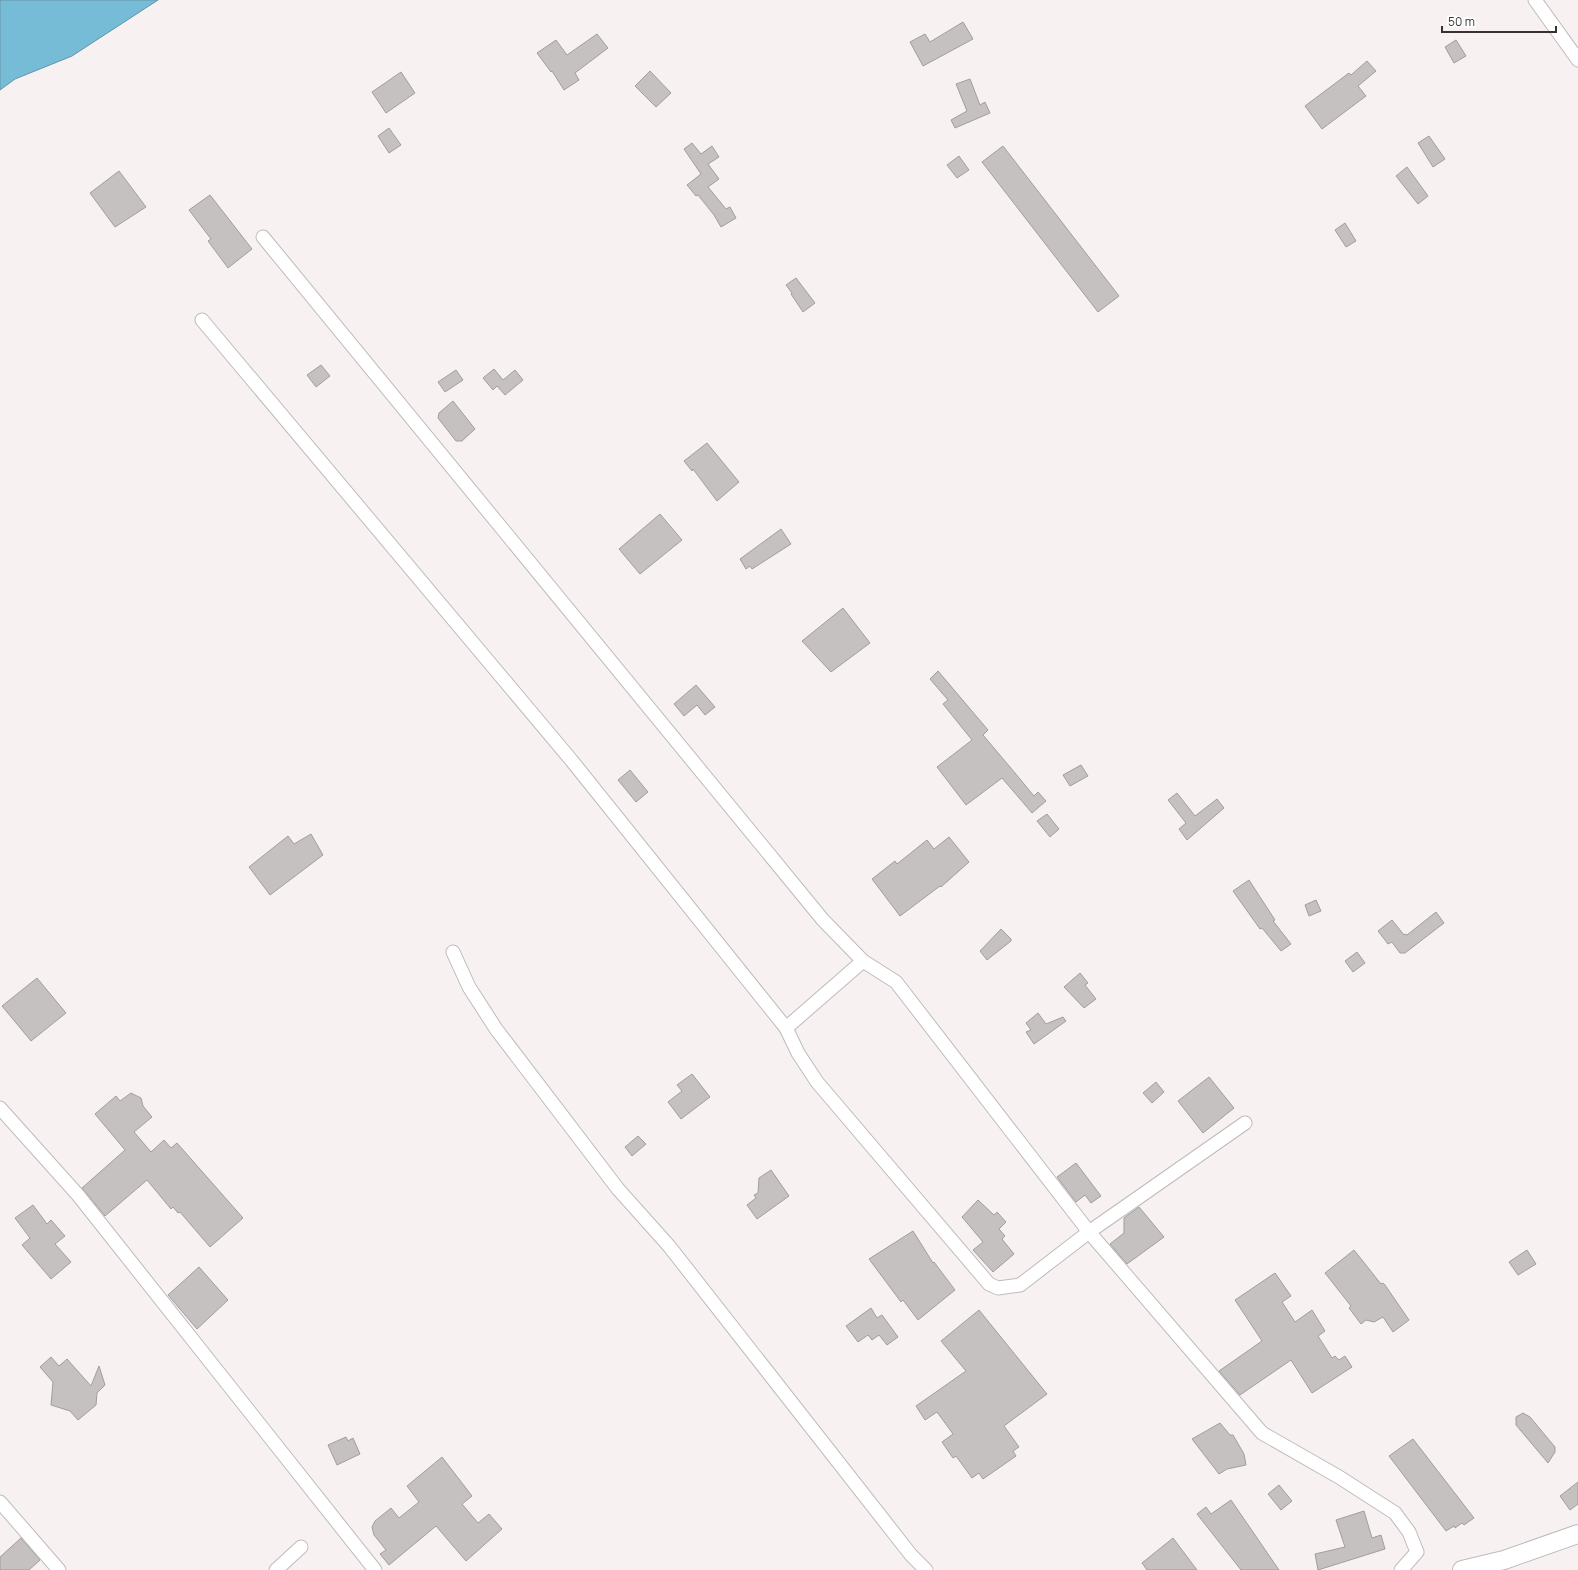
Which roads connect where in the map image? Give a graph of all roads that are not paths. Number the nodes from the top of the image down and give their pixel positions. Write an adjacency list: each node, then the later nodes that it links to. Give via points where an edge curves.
1 (1535, 0): 2 (street)
2 (1578, 60)
3 (263, 237): 6 (street, via 823,920)
4 (202, 320): 7 (street, via 572,761)
5 (453, 952): 18 (street, via 469,987 496,1029 613,1183 669,1246 911,1555)
6 (863, 961): 7 (street); 10 (street, via 896,982)
7 (786, 1028): 10 (street, via 798,1053 817,1082 989,1284 998,1288 1020,1285)
8 (0, 1108): 17 (street, via 78,1195)
9 (1245, 1123): 10 (street)
10 (1089, 1232): 19 (street, via 1262,1433 1340,1477 1395,1513 1409,1532 1417,1552)
11 (0, 1502): 15 (street)
12 (1578, 1534): 14 (street)
13 (301, 1547): 16 (street)
14 (1506, 1565): 20 (street)
15 (59, 1570)
16 (276, 1570)
17 (375, 1570)
18 (926, 1570)
19 (1400, 1570)
20 (1462, 1570)

